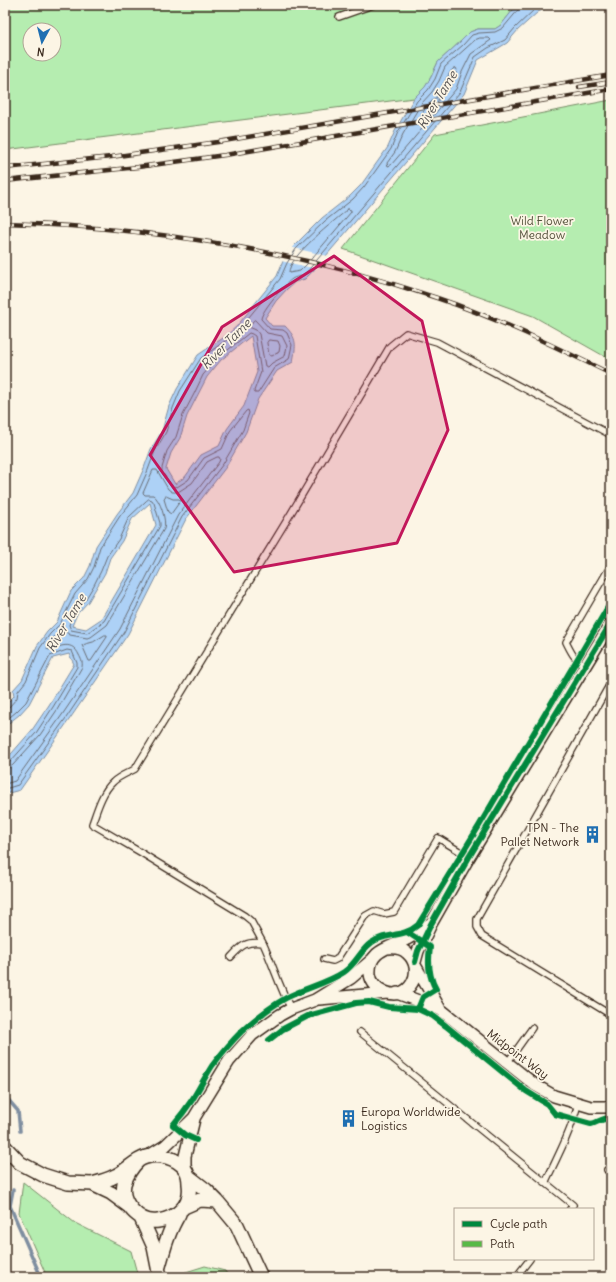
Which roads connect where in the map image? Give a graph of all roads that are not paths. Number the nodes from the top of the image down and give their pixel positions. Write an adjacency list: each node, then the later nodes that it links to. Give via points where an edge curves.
1 (373, 5): 2 (lane)
2 (339, 17)
3 (611, 435): 10 (lane, via 437,342 406,333 390,346 135,769 113,782 106,791 92,824 245,916 251,921)
4 (611, 565): 6 (lane, via 566,642 577,661)
5 (611, 623): 6 (street)
6 (585, 665): 8 (street)
7 (611, 682): 20 (lane, via 477,919 477,927 482,936)
8 (469, 857): 9 (street); 14 (lane, via 438,838 394,912 384,914 374,911 365,916 337,959)
9 (430, 924): 11 (street); 15 (street)
10 (262, 944): 12 (lane, via 252,942 240,947); 18 (lane)
11 (387, 948): 13 (street); 15 (street, via 403,950 412,958)
12 (231, 957)
13 (373, 958): 16 (street, via 370,968 372,980 380,990); 17 (street, Midpoint Way, via 351,978)
14 (324, 959)
15 (415, 965): 16 (street, via 416,975 412,984 406,990); 19 (street, Midpoint Way)
16 (392, 993): 17 (street, Midpoint Way); 19 (street, Midpoint Way)
17 (315, 1000): 18 (street, Midpoint Way)
18 (291, 1009): 26 (street, Midpoint Way, via 252,1035 230,1061)
19 (440, 1009): 23 (street, Midpoint Way)
20 (611, 1015)
21 (532, 1028): 23 (lane)
22 (360, 1032): 30 (lane)
23 (508, 1063): 24 (street, Midpoint Way, via 535,1085 554,1096)
24 (578, 1104): 25 (street, Midpoint Way); 30 (lane, via 566,1139)
25 (611, 1107)
26 (194, 1118): 28 (street, Midpoint Way, via 165,1146); 29 (street, Midpoint Way, via 185,1156)
27 (5, 1147): 31 (street, via 20,1163 43,1175 68,1183)
28 (142, 1159): 29 (street, via 160,1156 175,1160); 31 (street, via 116,1176); 33 (street, via 128,1172 124,1186 125,1198)
29 (187, 1172): 32 (street); 35 (street, via 190,1190)
30 (546, 1181): 34 (lane, via 573,1205)
31 (92, 1184): 33 (street)
32 (217, 1202): 35 (street, via 200,1200); 39 (street, via 237,1225)
33 (130, 1208): 36 (street)
34 (571, 1208)
35 (182, 1210): 36 (street, via 169,1219 156,1222); 38 (street, via 170,1231)
36 (141, 1218): 38 (street, via 154,1247)
37 (529, 1260): 40 (lane)
38 (160, 1274)
39 (261, 1277)
40 (516, 1277)

